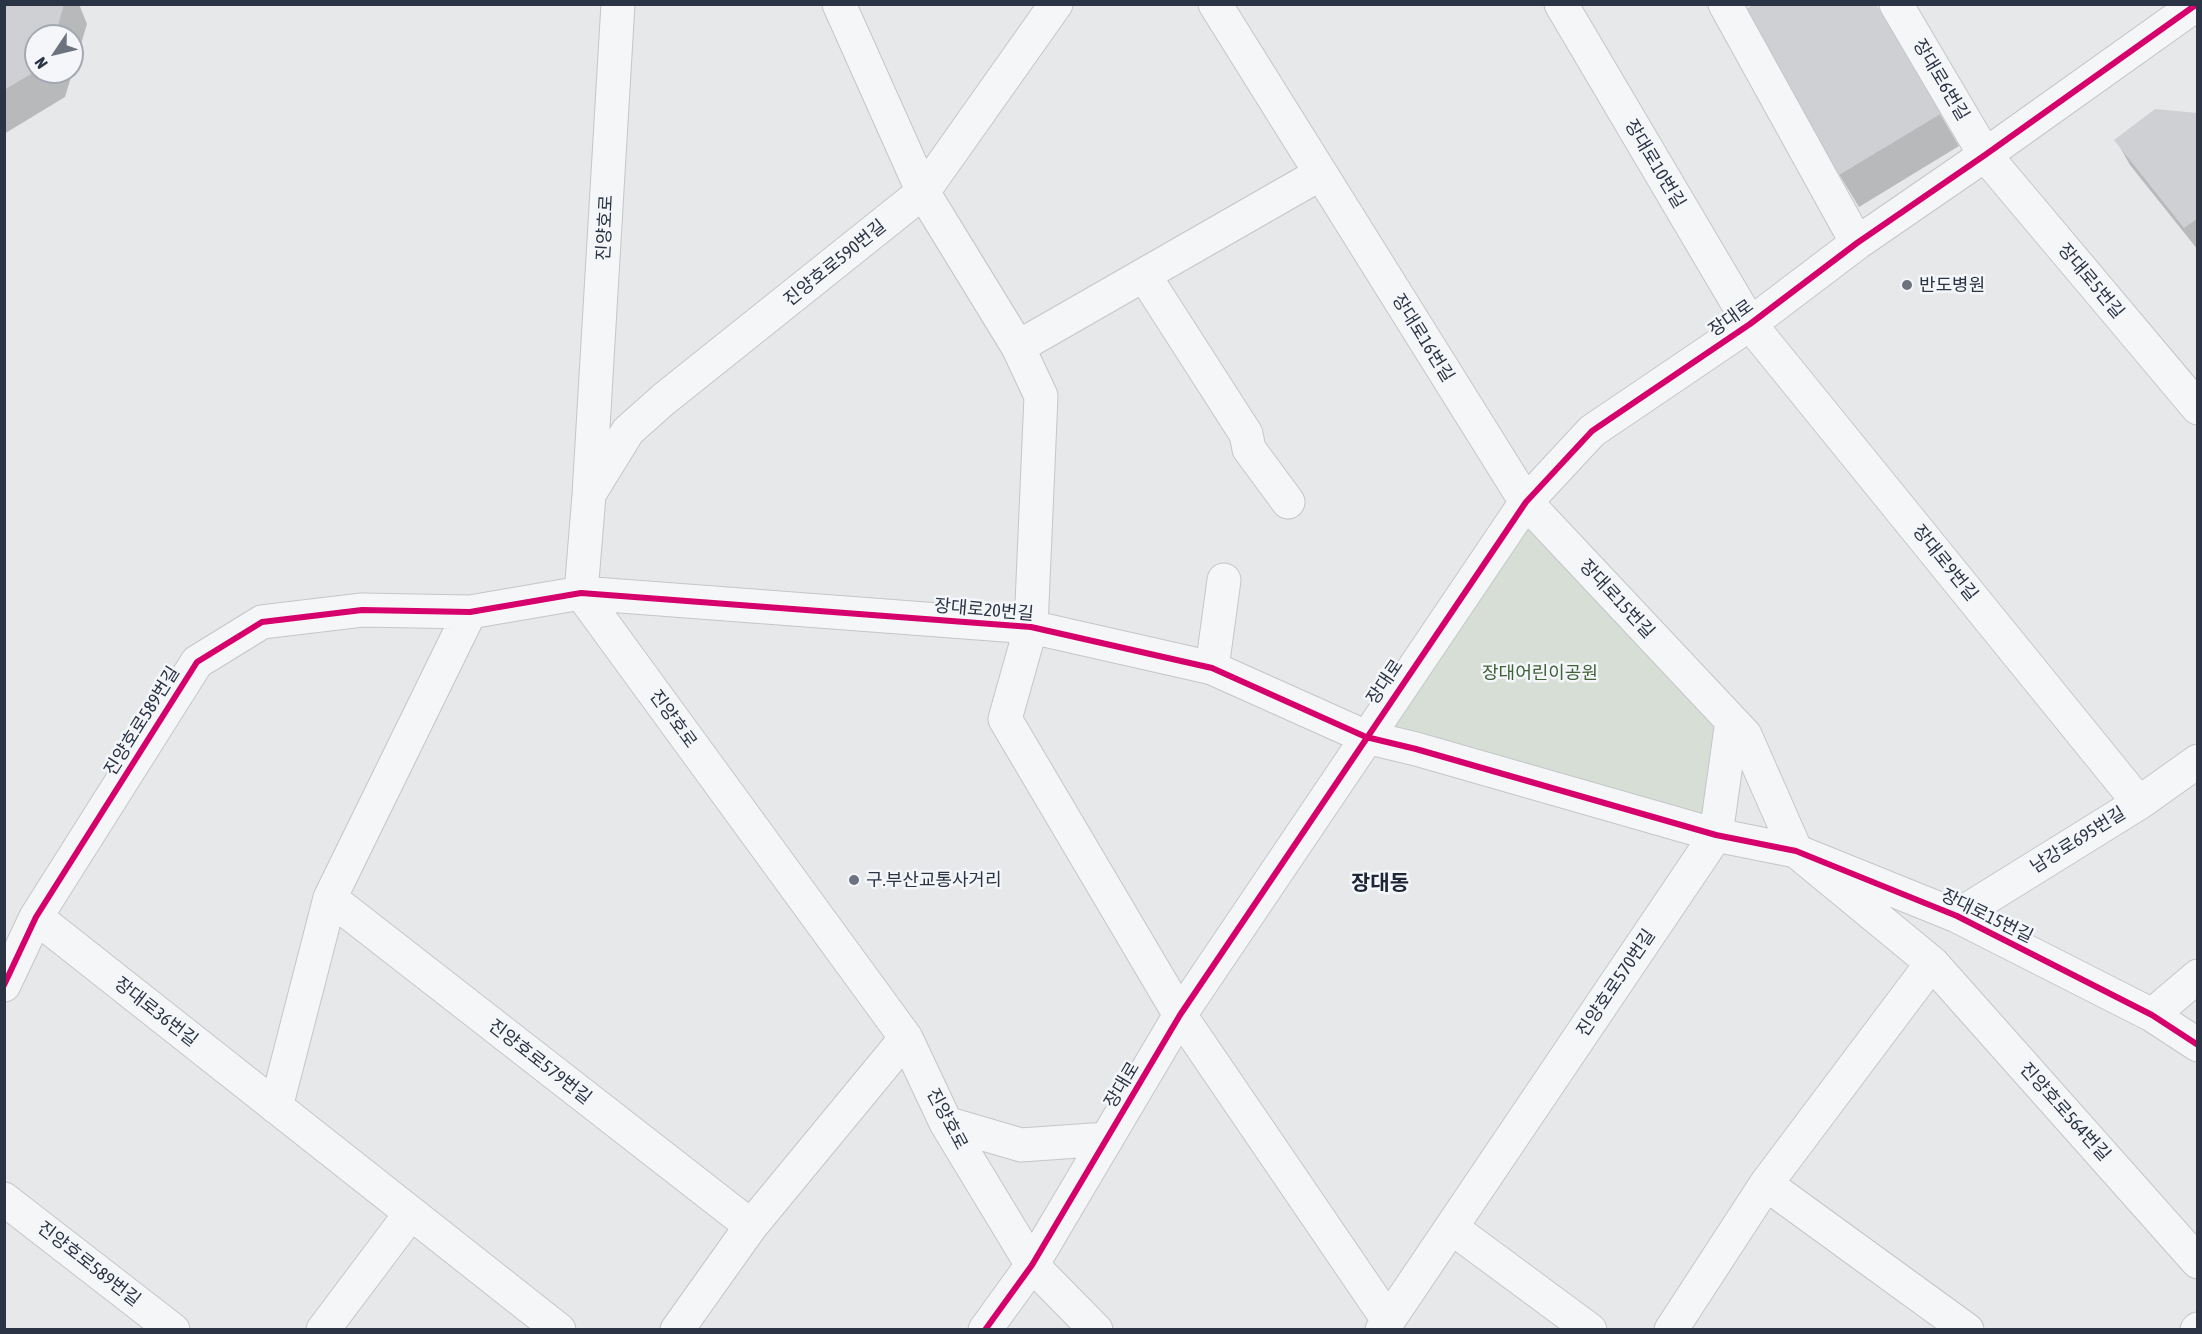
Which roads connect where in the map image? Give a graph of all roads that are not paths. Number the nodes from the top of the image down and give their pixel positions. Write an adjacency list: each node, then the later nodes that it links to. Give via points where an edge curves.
1 (618, 4): 17 (street, 진양호로)
2 (839, 4): 11 (street)
3 (1056, 4): 11 (street, 진양호로590번길)
4 (1215, 4): 10 (street, 장대로16번길)
5 (1560, 4): 14 (street, 장대로10번길)
6 (1725, 4): 12 (street)
7 (1896, 4): 9 (street, 장대로6번길)
8 (2197, 4): 9 (street, 장대로)
9 (1986, 155): 12 (street, 장대로); 16 (street, 장대로5번길)
10 (1320, 174): 13 (street); 19 (street, 장대로16번길)
11 (923, 192): 15 (street, 장대로20번길); 17 (street, 진양호로590번길, via 628,431)
12 (1857, 243): 14 (street, 장대로)
13 (1144, 275): 15 (street); 18 (street, via 1246,434 1249,449)
14 (1750, 324): 19 (street, 장대로, via 1592,431); 28 (street, 장대로9번길)
15 (1018, 346): 23 (street, 장대로20번길, via 1041,396)
16 (2198, 408)
17 (589, 495): 21 (street, 진양호로)
18 (1288, 502)
19 (1526, 502): 25 (street, 장대로15번길); 26 (street, 장대로)
20 (1224, 580): 24 (street)
21 (581, 593): 22 (street, 진양호로589번길); 23 (street, 장대로20번길); 39 (street, 진양호로)
22 (470, 612): 31 (street); 33 (street, 진양호로589번길, via 362,610 262,622 197,662)
23 (1031, 627): 24 (street, 장대로20번길); 37 (street, via 1005,718)
24 (1212, 668): 26 (street, 장대로20번길)
25 (1732, 721): 29 (street, 진양호로570번길); 30 (street, 장대로15번길, via 1745,735)
26 (1366, 738): 29 (street); 37 (street, 장대로)
27 (2198, 761): 28 (street, 남강로695번길)
28 (2139, 803): 32 (street, 남강로695번길)
29 (1716, 835): 30 (street, 장대로15번길); 48 (street, 진양호로570번길)
30 (1796, 851): 32 (street, 장대로15번길); 34 (street, 진양호로564번길)
31 (330, 898): 41 (street); 47 (street, 진양호로579번길)
32 (1957, 916): 38 (street, 장대로15번길)
33 (36, 917): 36 (street, 진양호로589번길); 41 (street, 장대로36번길)
34 (1932, 963): 44 (street); 49 (street, 진양호로564번길)
35 (2198, 976): 38 (street)
36 (4, 985)
37 (1180, 1015): 43 (street, 장대로); 51 (street)
38 (2152, 1015): 40 (street, 장대로15번길)
39 (906, 1038): 42 (street, 진양호로); 47 (street)
40 (2198, 1045)
41 (276, 1107): 46 (street, 장대로36번길)
42 (946, 1123): 43 (street, via 1021,1145); 50 (street, 진양호로)
43 (1107, 1139): 50 (street, 장대로)
44 (1766, 1184): 59 (street); 60 (street)
45 (4, 1199): 52 (street, 진양호로589번길)
46 (411, 1213): 53 (street); 54 (street, 장대로36번길)
47 (751, 1226): 55 (street)
48 (1452, 1228): 51 (street, 진양호로570번길); 58 (street)
49 (2198, 1262)
50 (1032, 1265): 56 (street, 장대로); 57 (street, 진양호로)
51 (1385, 1325)
52 (173, 1329)
53 (323, 1329)
54 (559, 1329)
55 (677, 1329)
56 (985, 1329)
57 (1096, 1329)
58 (1590, 1329)
59 (1671, 1329)
60 (1967, 1329)

